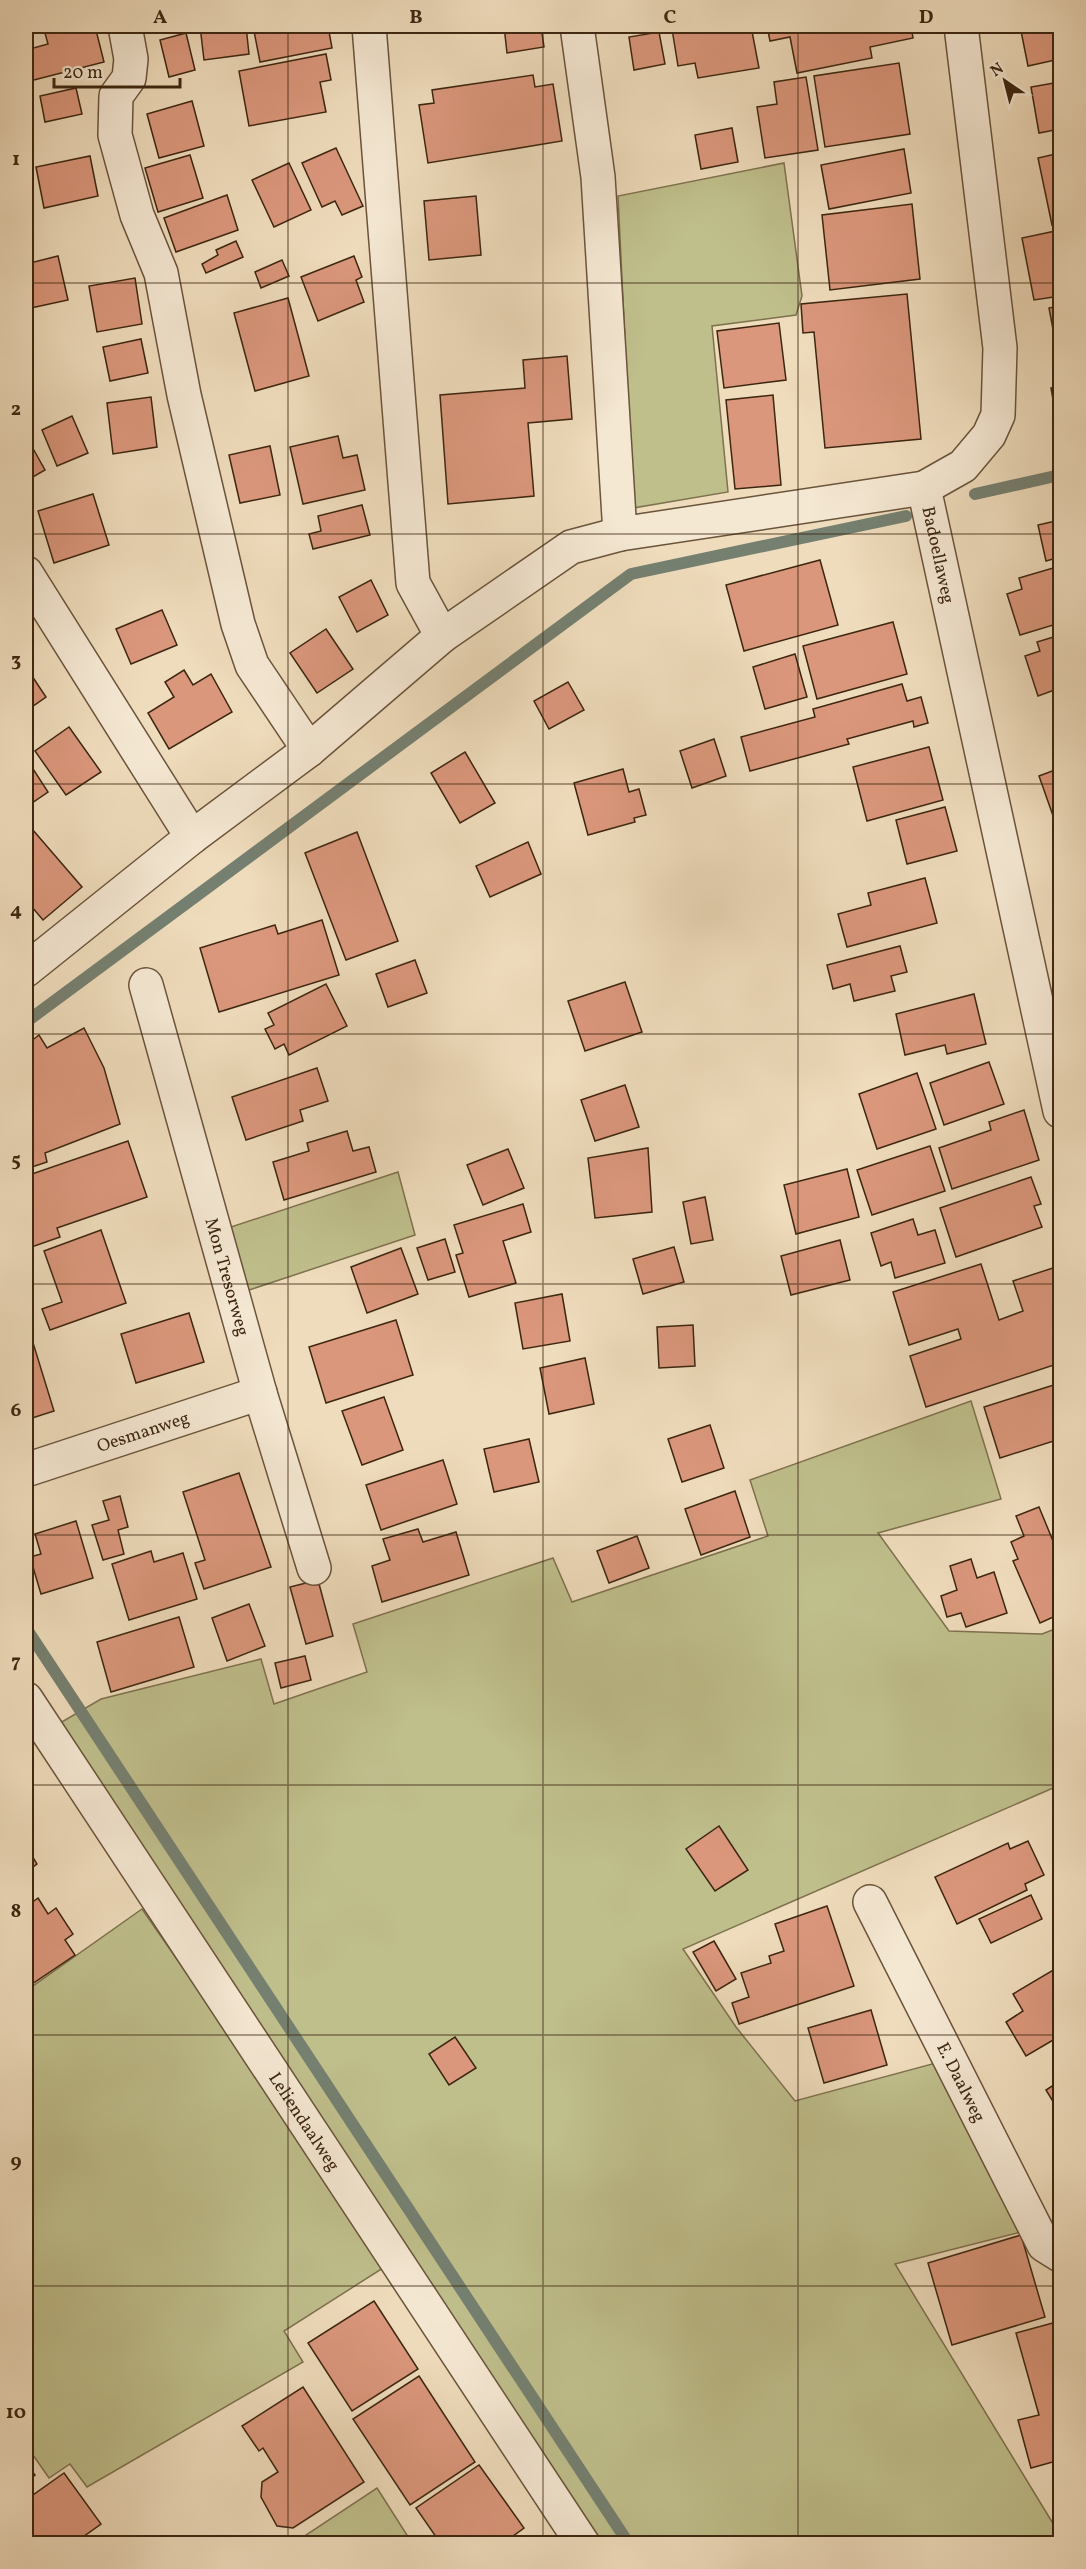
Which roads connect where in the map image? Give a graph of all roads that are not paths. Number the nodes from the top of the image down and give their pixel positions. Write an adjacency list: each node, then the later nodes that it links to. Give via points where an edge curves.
1 (125, 26): 9 (street, via 131,59 129,78 116,96 115,135 137,215 161,273 184,395 238,624 252,665)
2 (369, 26): 8 (street, via 413,583)
3 (577, 26): 6 (street, via 598,177)
4 (961, 26): 5 (street, Badoellaweg, via 1000,348 998,415 989,435 963,466)
5 (924, 488): 6 (street); 13 (street, Badoellaweg)
6 (620, 534): 8 (street, via 571,546)
7 (26, 573): 10 (street)
8 (442, 636): 9 (street)
9 (309, 750): 10 (street)
10 (192, 837): 11 (street)
11 (26, 970)
12 (146, 985): 14 (street, Mon Tresorweg)
13 (1060, 1111)
14 (260, 1394): 15 (street, Oesmanweg); 16 (street, Mon Tresorweg)
15 (26, 1470)
16 (314, 1568)
17 (26, 1699): 20 (street, Leliendaalweg)
18 (870, 1902): 19 (street, E. Daalweg, via 1044,2245)
19 (1060, 2255)
20 (583, 2544)

